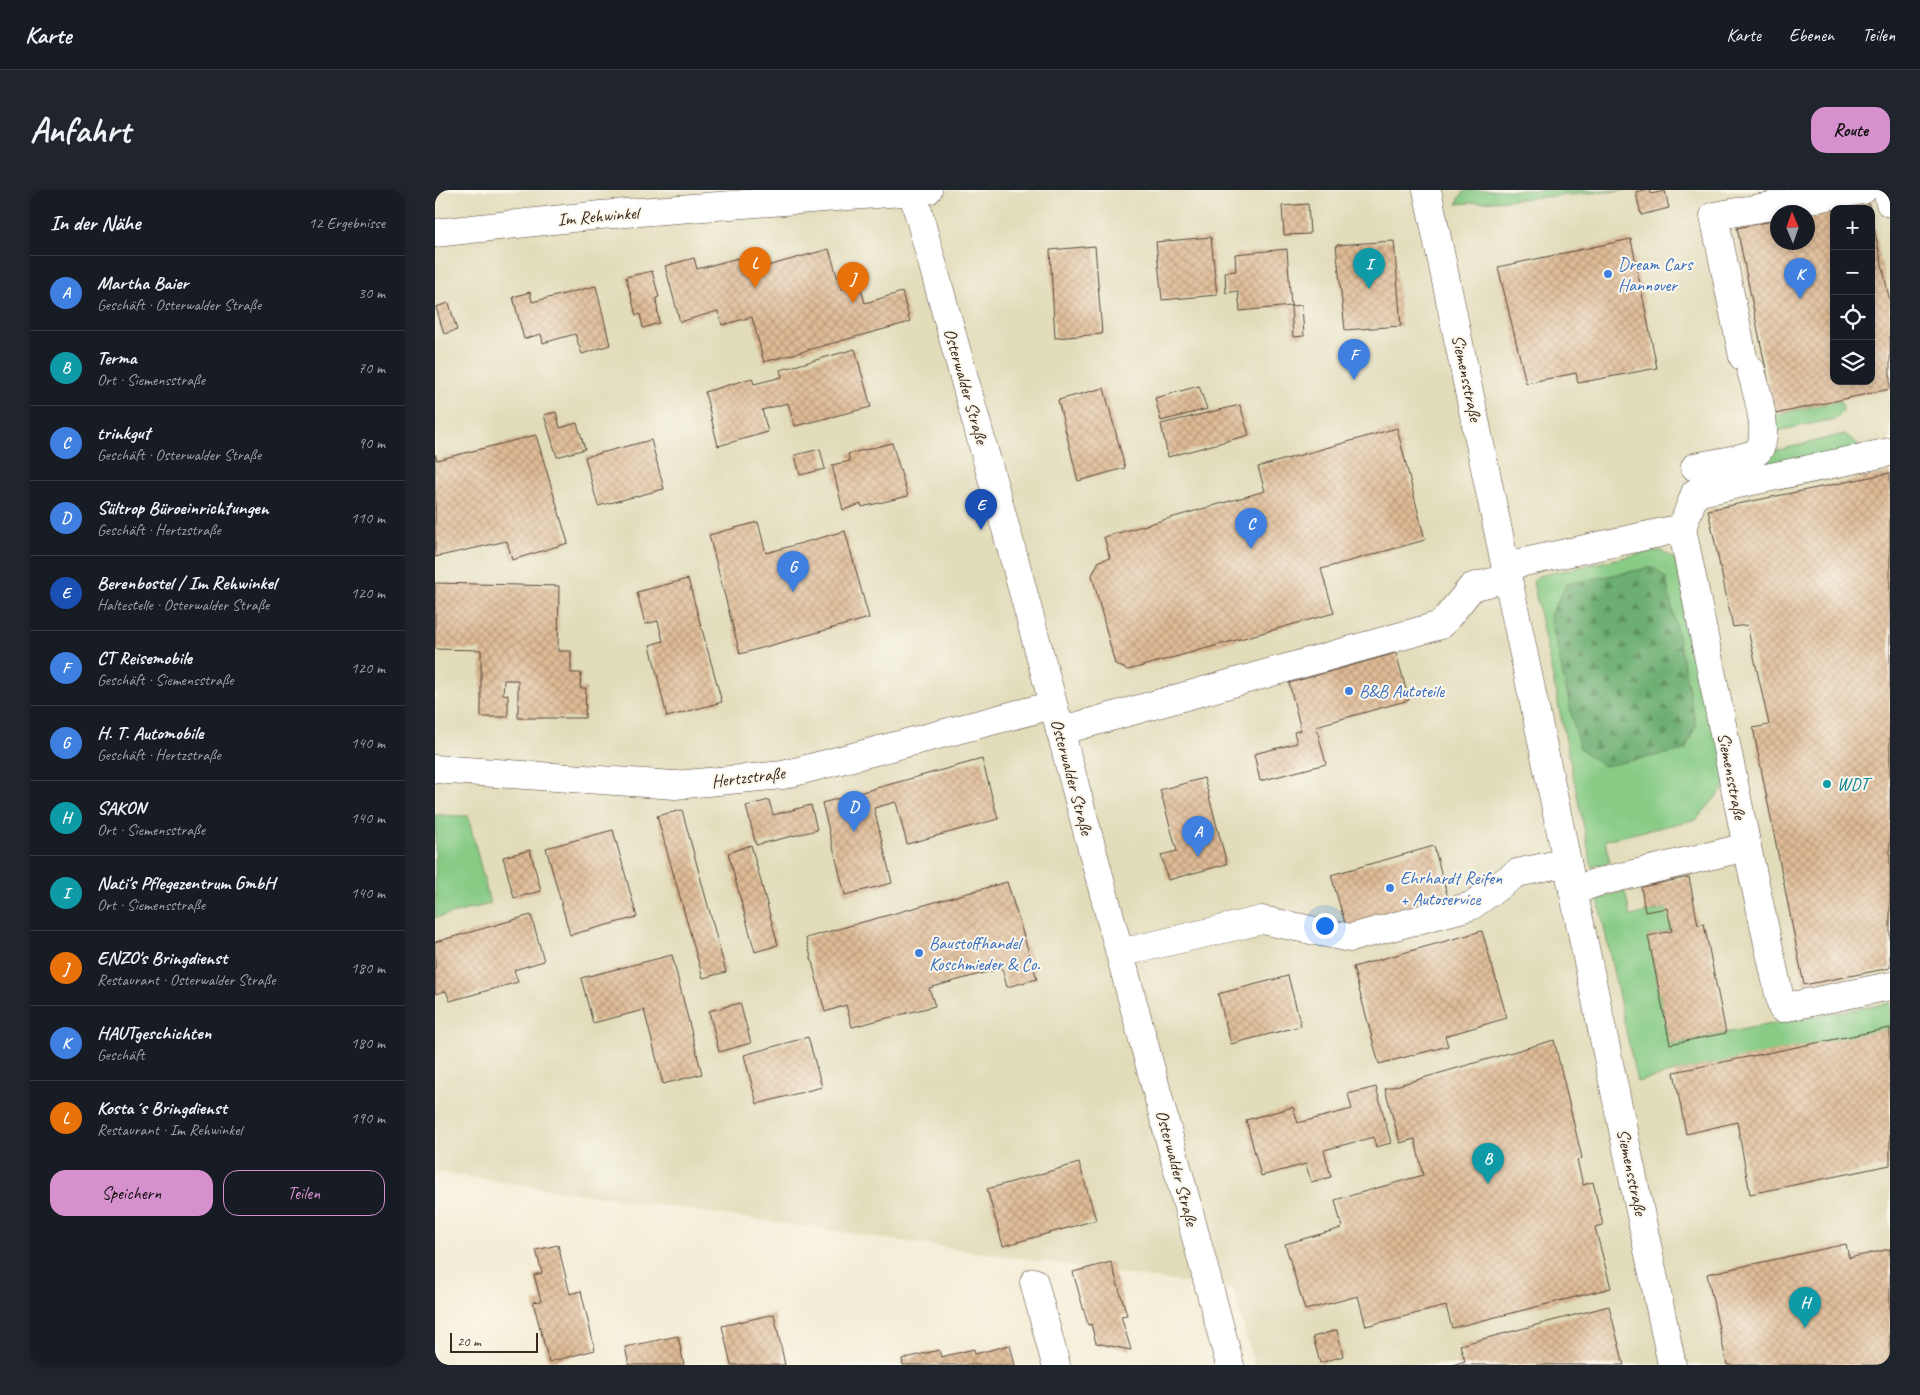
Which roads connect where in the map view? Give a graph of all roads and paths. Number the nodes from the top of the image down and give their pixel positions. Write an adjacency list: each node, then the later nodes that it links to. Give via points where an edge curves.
1 (917, 190): 5 (street, Im Rehwinkel); 12 (street, Osterwalder Straße)
2 (1427, 190): 11 (street, Siemensstraße)
3 (1863, 190): 9 (street, via 1714,216 1764,432 1762,445 1755,454)
4 (1887, 190): 6 (street)
5 (762, 197): 7 (street, Im Rehwinkel)
6 (1890, 203)
7 (435, 233)
8 (1890, 452): 10 (street, via 1695,494)
9 (1695, 466)
10 (1682, 528): 11 (street); 15 (street, Siemensstraße)
11 (1507, 572): 13 (street, via 1472,587 1441,625); 16 (street, Siemensstraße)
12 (1053, 705): 13 (street, Osterwalder Straße); 14 (street, Hertzstraße, via 783,775 675,785)
13 (1060, 731): 18 (street, Osterwalder Straße)
14 (435, 769)
15 (1747, 847): 17 (street); 19 (street, Siemensstraße, via 1782,1008)
16 (1567, 862): 17 (street, Siemensstraße); 18 (street, via 1517,873 1471,906 1350,938 1262,920)
17 (1584, 887): 23 (street, Siemensstraße)
18 (1119, 953): 22 (street, Osterwalder Straße)
19 (1890, 986)
20 (1034, 1282): 21 (street)
21 (1056, 1365)
22 (1230, 1365)
23 (1672, 1365)

